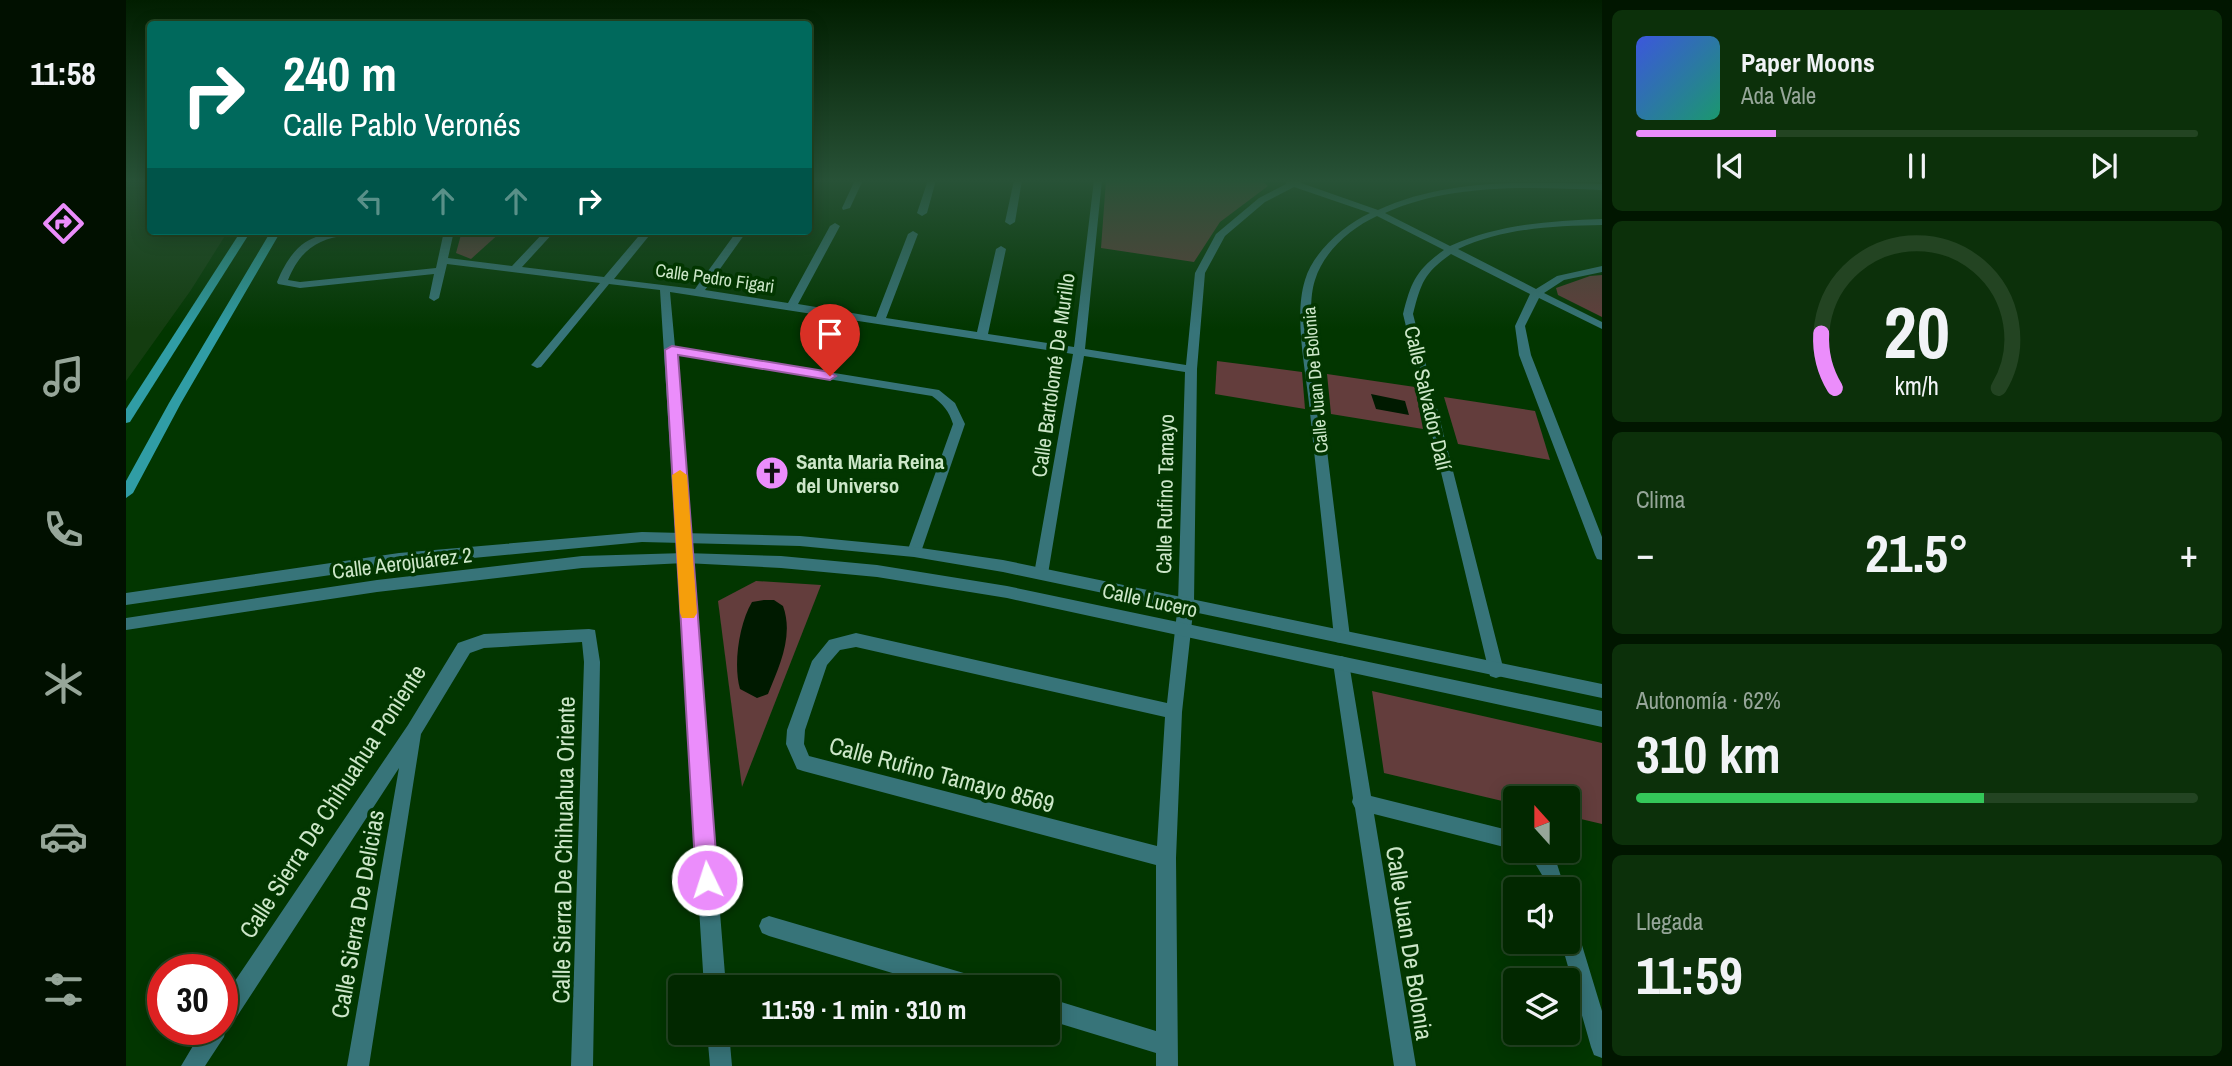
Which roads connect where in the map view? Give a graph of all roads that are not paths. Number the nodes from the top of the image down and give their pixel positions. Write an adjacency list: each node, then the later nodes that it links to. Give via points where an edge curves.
1 (833, 230): 25 (street)
2 (1092, 230): 30 (street, Calle Bartolomé De Murillo)
3 (1226, 230): 32 (street, Calle Rufino Tamayo, via 1200,273)
4 (1351, 230): 45 (street, Calle Juan De Bolonia, via 1329,245 1310,278 1309,351)
5 (1412, 230): 16 (street)
6 (1512, 230): 16 (street, Calle Salvador Dalí)
7 (913, 234): 26 (street)
8 (243, 235): 33 (main road)
9 (274, 235): 34 (main road)
10 (328, 235): 17 (street, Calle Pedro Figari, via 298,250 283,284)
11 (448, 235): 17 (street)
12 (546, 235): 18 (street)
13 (645, 235): 20 (street)
14 (739, 235): 22 (street)
15 (1001, 249): 28 (street)
16 (1451, 249): 23 (street); 47 (street, Calle Salvador Dalí, via 1428,267 1415,285 1408,314)
17 (440, 265): 18 (street, Calle Pedro Figari); 24 (street)
18 (515, 269): 20 (street, Calle Pedro Figari)
19 (1602, 269): 23 (street, via 1561,278)
20 (605, 281): 21 (street, Calle Pedro Figari); 31 (street)
21 (665, 288): 22 (street, Calle Pedro Figari); 29 (street)
22 (698, 292): 25 (street, Calle Pedro Figari)
23 (1536, 293): 27 (street); 37 (street, via 1520,326 1525,355)
24 (434, 298)
25 (792, 307): 26 (street, Calle Pedro Figari)
26 (880, 320): 28 (street, Calle Pedro Figari)
27 (1602, 326)
28 (982, 336): 30 (street, Calle Pedro Figari)
29 (672, 350): 35 (street); 36 (street, via 935,393 948,402 959,424)
30 (1079, 351): 32 (street, Calle Pedro Figari); 39 (street, Calle Bartolomé De Murillo)
31 (537, 365)
32 (1191, 369): 41 (street, Calle Rufino Tamayo)
33 (126, 419)
34 (126, 493)
35 (684, 538): 36 (street, Calle Lucero, via 800,541); 38 (street); 40 (street, Calle Aerojuárez 2, via 642,537 399,559)
36 (914, 552): 39 (street, Calle Lucero)
37 (1602, 555)
38 (685, 558): 42 (street, Calle Aerojuárez 2, via 512,570); 43 (street, Calle Lucero, via 877,571); 57 (street)
39 (1041, 574): 41 (street, Calle Lucero)
40 (126, 599)
41 (1186, 603): 43 (street, Calle Rufino Tamayo); 45 (street, Calle Lucero)
42 (126, 624)
43 (1183, 628): 46 (street, Calle Lucero); 49 (street, Calle Rufino Tamayo)
44 (589, 635): 51 (street, Calle Sierra De Chihuahua Poniente, via 484,641 464,648); 67 (street, Calle Sierra De Chihuahua Oriente)
45 (1342, 638): 47 (street, Calle Lucero)
46 (1341, 663): 50 (street, Calle Lucero); 52 (street, Calle Juan De Bolonia)
47 (1496, 671): 48 (street, Calle Lucero)
48 (1602, 691)
49 (1174, 712): 54 (street, Calle Rufino Tamayo); 54 (street, Calle Rufino Tamayo 8569, via 856,640 835,645 820,661 795,744 803,763)
50 (1602, 719)
51 (414, 730): 59 (street, Calle Sierra De Chihuahua Poniente); 66 (street, Calle Sierra De Delicias)
52 (1361, 802): 53 (street); 69 (street, Calle Juan De Bolonia)
53 (1503, 838)
54 (1166, 858): 64 (street, Calle Rufino Tamayo)
55 (769, 926): 58 (street)
56 (1574, 954): 63 (street)
57 (714, 975)
58 (934, 975)
59 (238, 995)
60 (1060, 1014): 64 (street)
61 (206, 1045): 65 (street)
62 (719, 1045): 68 (street)
63 (1602, 1047)
64 (1167, 1055)
65 (192, 1066)
66 (358, 1066)
67 (582, 1066)
68 (720, 1066)
69 (1405, 1066)

